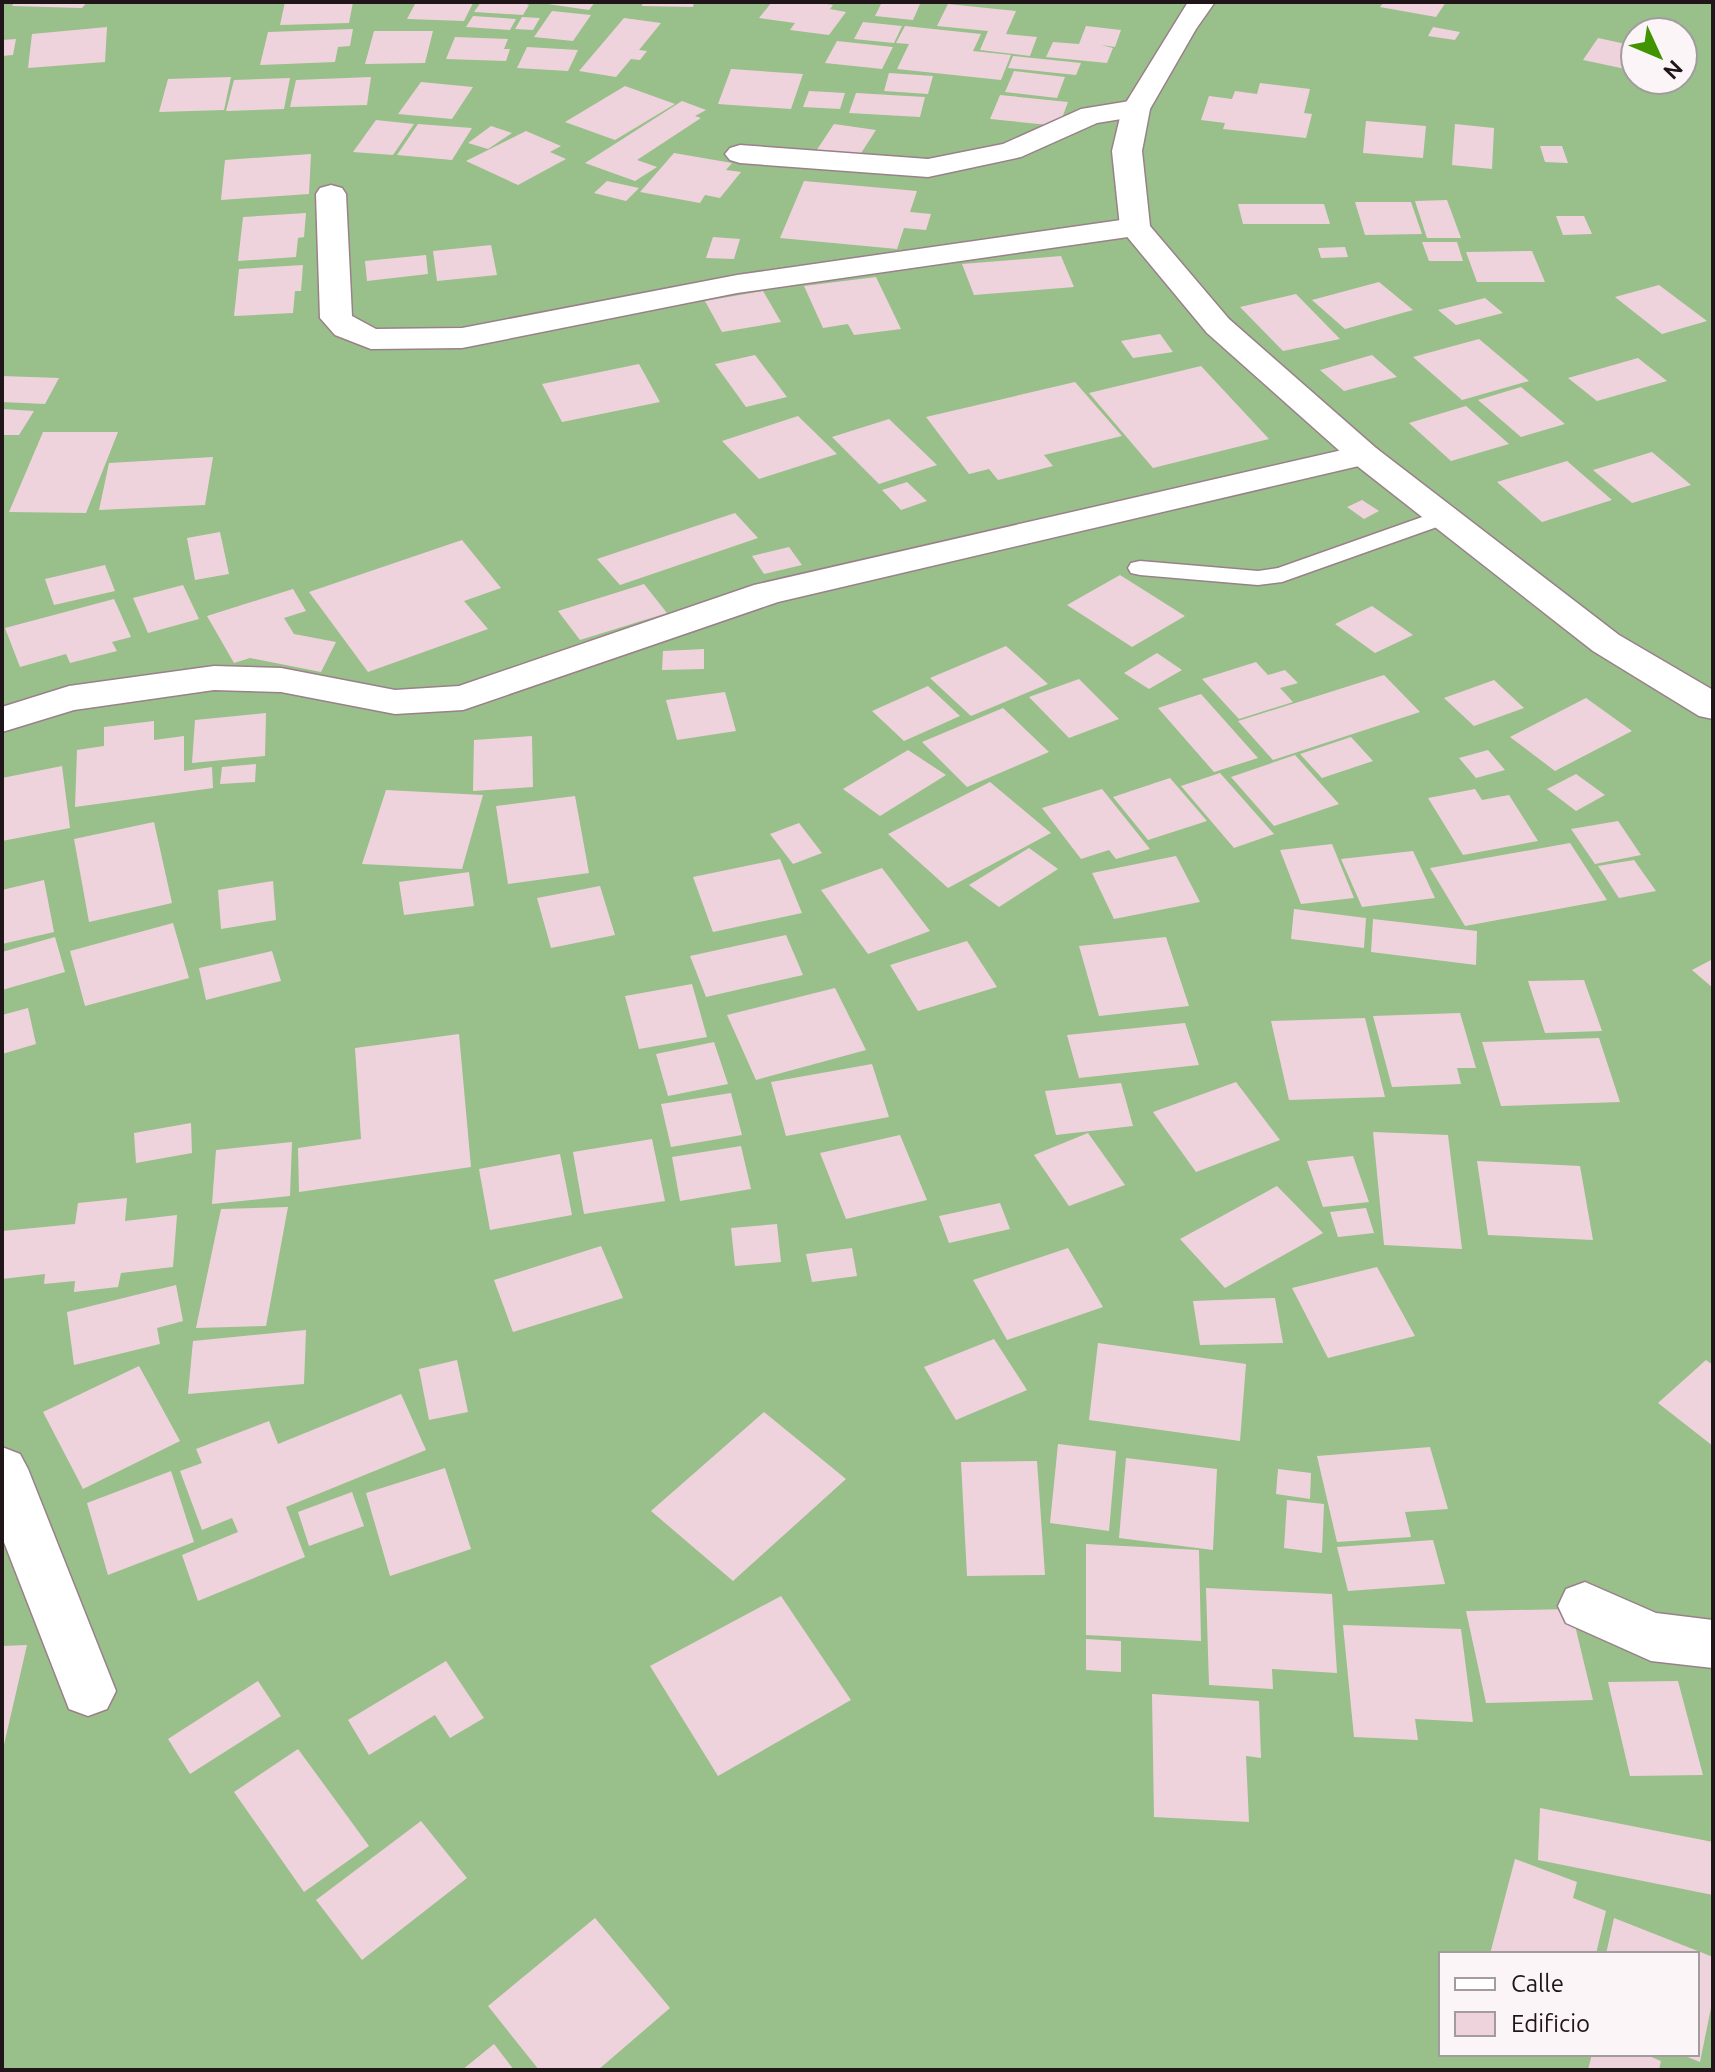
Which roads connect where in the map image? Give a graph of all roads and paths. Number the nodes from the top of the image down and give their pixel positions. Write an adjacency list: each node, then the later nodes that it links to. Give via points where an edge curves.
1 (1202, 2): 2 (street)
2 (1136, 109): 3 (street, via 1091,115 1011,151 928,168); 5 (street, via 1127,151)
3 (740, 154)
4 (331, 194): 5 (street, via 336,318 371,339 462,338 737,284)
5 (1135, 227): 6 (street, via 1218,326)
6 (1364, 455): 7 (street); 10 (street, via 767,593 463,698 395,702 281,680 214,678 69,698)
7 (1442, 517): 8 (lane, via 1282,575 1258,578); 9 (street, via 1606,643)
8 (1140, 568)
9 (1713, 707)
10 (2, 720)
11 (2, 1469): 14 (street)
12 (1585, 1606): 13 (street, via 1651,1637)
13 (1713, 1644)
14 (88, 1691)

